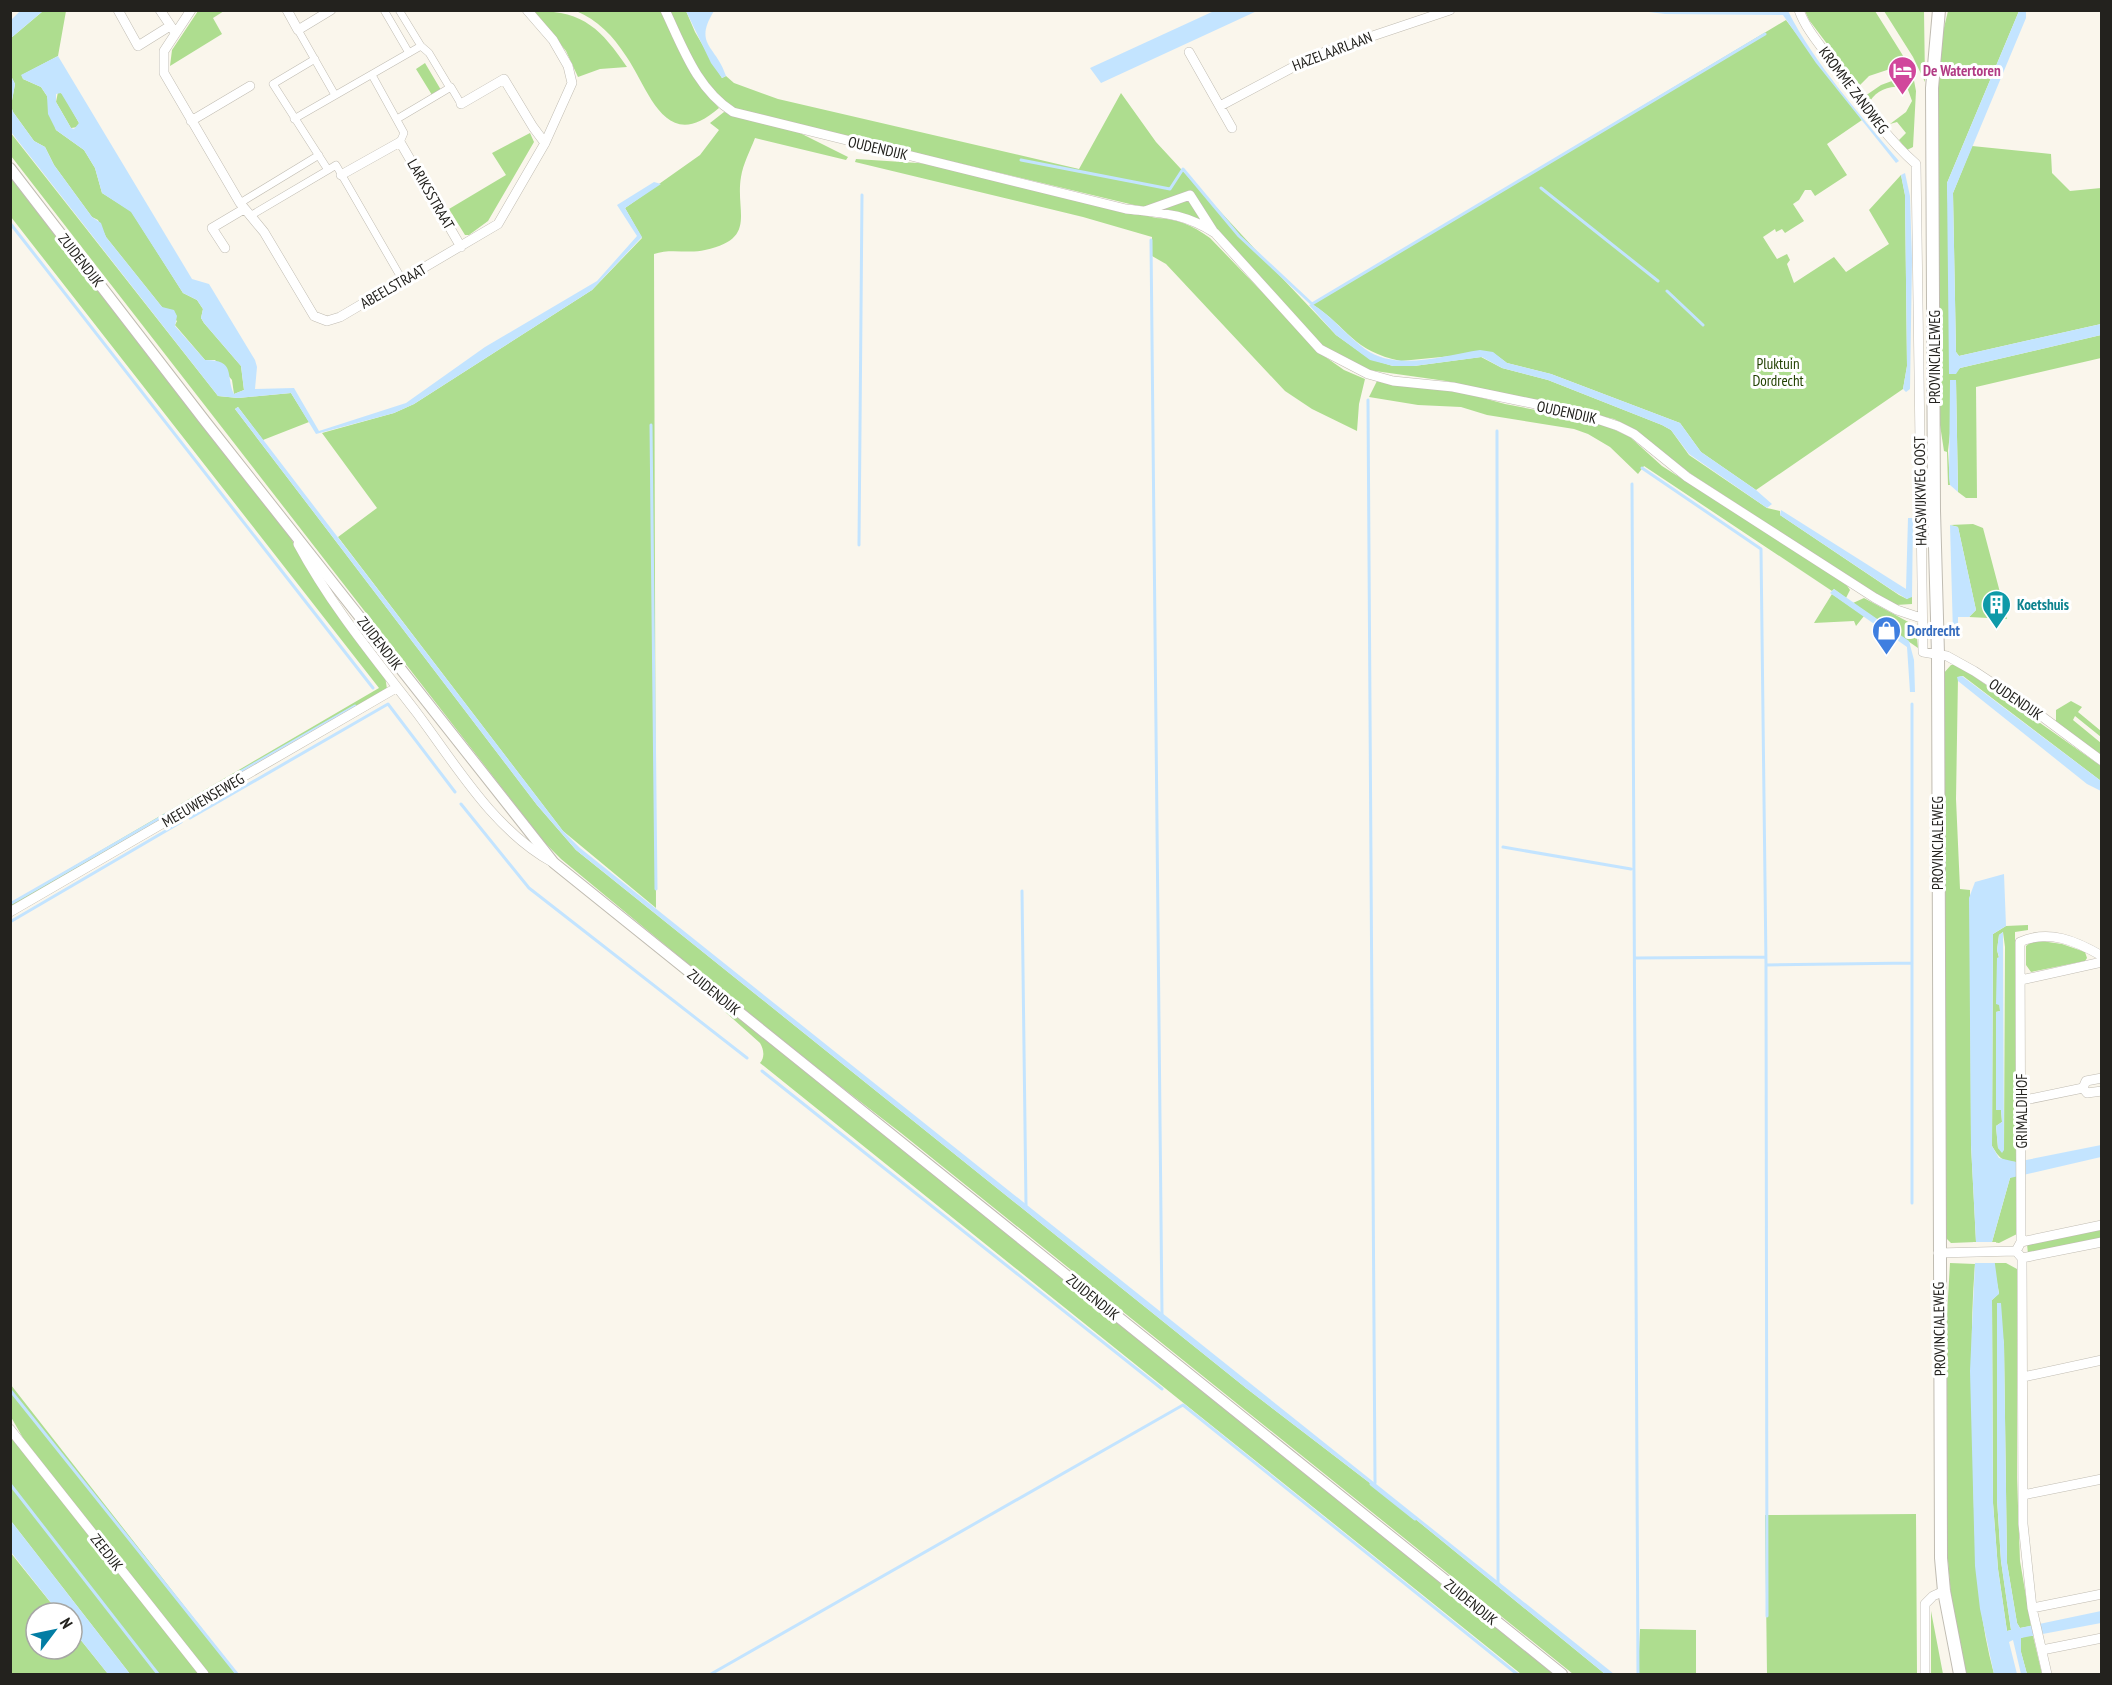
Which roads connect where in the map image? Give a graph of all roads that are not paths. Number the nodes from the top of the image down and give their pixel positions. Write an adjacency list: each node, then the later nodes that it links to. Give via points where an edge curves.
1 (118, 10): 13 (street, ABEELSTRAAT, via 138,46)
2 (160, 10): 13 (street)
3 (191, 10): 13 (street, ABEELSTRAAT)
4 (287, 10): 14 (street)
5 (331, 10): 14 (street)
6 (384, 10): 17 (street)
7 (399, 10): 15 (street)
8 (527, 10): 30 (street, ABEELSTRAAT, via 553,40 571,76 568,95)
9 (665, 10): 37 (street, OUDENDIJK, via 701,82 720,104 734,112 1105,205)
10 (1450, 10): 24 (street, HAZELAARLAAN, via 1316,55)
11 (1798, 10): 32 (street, KROMME ZANDWEG, via 1809,31 1871,113)
12 (1939, 10): 44 (main road, PROVINCIALEWEG, via 1932,87)
13 (172, 29): 27 (street, ABEELSTRAAT, via 164,51 164,73)
14 (298, 30): 18 (street)
15 (421, 46): 17 (street); 21 (street)
16 (1189, 52): 24 (street)
17 (409, 53): 19 (street, via 398,64)
18 (315, 60): 22 (street); 25 (street, via 273,84)
19 (372, 75): 22 (street); 26 (street, LARIKSSTRAAT)
20 (250, 86): 27 (street)
21 (450, 88): 23 (street); 26 (street)
22 (335, 95): 25 (street)
23 (461, 104): 30 (street, via 504,79)
24 (1220, 106): 28 (street)
25 (294, 119): 31 (street)
26 (397, 119): 29 (street, LARIKSSTRAAT, via 404,133)
27 (191, 121): 36 (street, ABEELSTRAAT)
28 (1232, 128)
29 (400, 142): 35 (street, LARIKSSTRAAT); 39 (street, LARIKSSTRAAT)
30 (545, 142): 39 (street, ABEELSTRAAT, via 498,224)
31 (320, 155): 34 (street); 36 (street)
32 (1916, 164): 43 (street, HAASWIJKWEG OOST)
33 (10, 168): 42 (street, ZUIDENDIJK)
34 (328, 170): 35 (street, via 336,165); 36 (street)
35 (341, 176): 41 (street)
36 (245, 209): 40 (street, via 212,228); 41 (street, ABEELSTRAAT, via 264,232 314,316 327,321 340,317)
37 (1144, 211): 38 (street, OUDENDIJK, via 1182,216); 38 (street, OUDENDIJK, via 1190,195)
38 (1215, 233): 45 (street, OUDENDIJK, via 1320,349 1334,359 1393,381 1453,387 1579,413 1618,426 1634,434 1687,477 1875,598)
39 (461, 247): 41 (street, ABEELSTRAAT)
40 (225, 248)
41 (403, 281)
42 (287, 524): 48 (street, via 324,591); 50 (street, ZUIDENDIJK)
43 (1921, 602): 44 (street); 45 (street, HAASWIJKWEG OOST)
44 (1936, 602): 47 (main road, PROVINCIALEWEG)
45 (1921, 618): 46 (street, HAASWIJKWEG OOST)
46 (1923, 652): 47 (street, OUDENDIJK)
47 (1938, 654): 49 (street, OUDENDIJK, via 1974,671); 62 (main road, PROVINCIALEWEG)
48 (396, 688): 50 (street, via 478,796 528,846); 51 (street, MEEUWENSEWEG)
49 (2102, 761)
50 (554, 863): 75 (street, ZUIDENDIJK)
51 (10, 912)
52 (2102, 957): 54 (street, GRIMALDIHOF, via 2064,938 2034,936 2020,942)
53 (2102, 962): 54 (street)
54 (2021, 980): 58 (street, GRIMALDIHOF)
55 (2102, 1078): 56 (street, via 2086,1081)
56 (2083, 1088): 57 (street, via 2087,1093); 58 (street)
57 (2102, 1090)
58 (2020, 1101): 60 (street, GRIMALDIHOF)
59 (2102, 1225): 60 (street)
60 (2021, 1242): 63 (street)
61 (2102, 1242): 63 (street)
62 (1938, 1253): 63 (street); 69 (main road, PROVINCIALEWEG)
63 (2019, 1255): 65 (street)
64 (2102, 1360): 65 (street)
65 (2023, 1377): 68 (street)
66 (11, 1428): 74 (street, ZEEDIJK)
67 (2102, 1479): 68 (street)
68 (2023, 1495): 71 (street)
69 (1944, 1592): 76 (street, via 1925,1604); 77 (main road, PROVINCIALEWEG)
70 (2102, 1594): 71 (street)
71 (2032, 1608): 73 (street)
72 (2102, 1638): 73 (street)
73 (2042, 1650): 78 (street)
74 (204, 1674)
75 (1562, 1674)
76 (1925, 1674)
77 (1960, 1674)
78 (2047, 1674)

